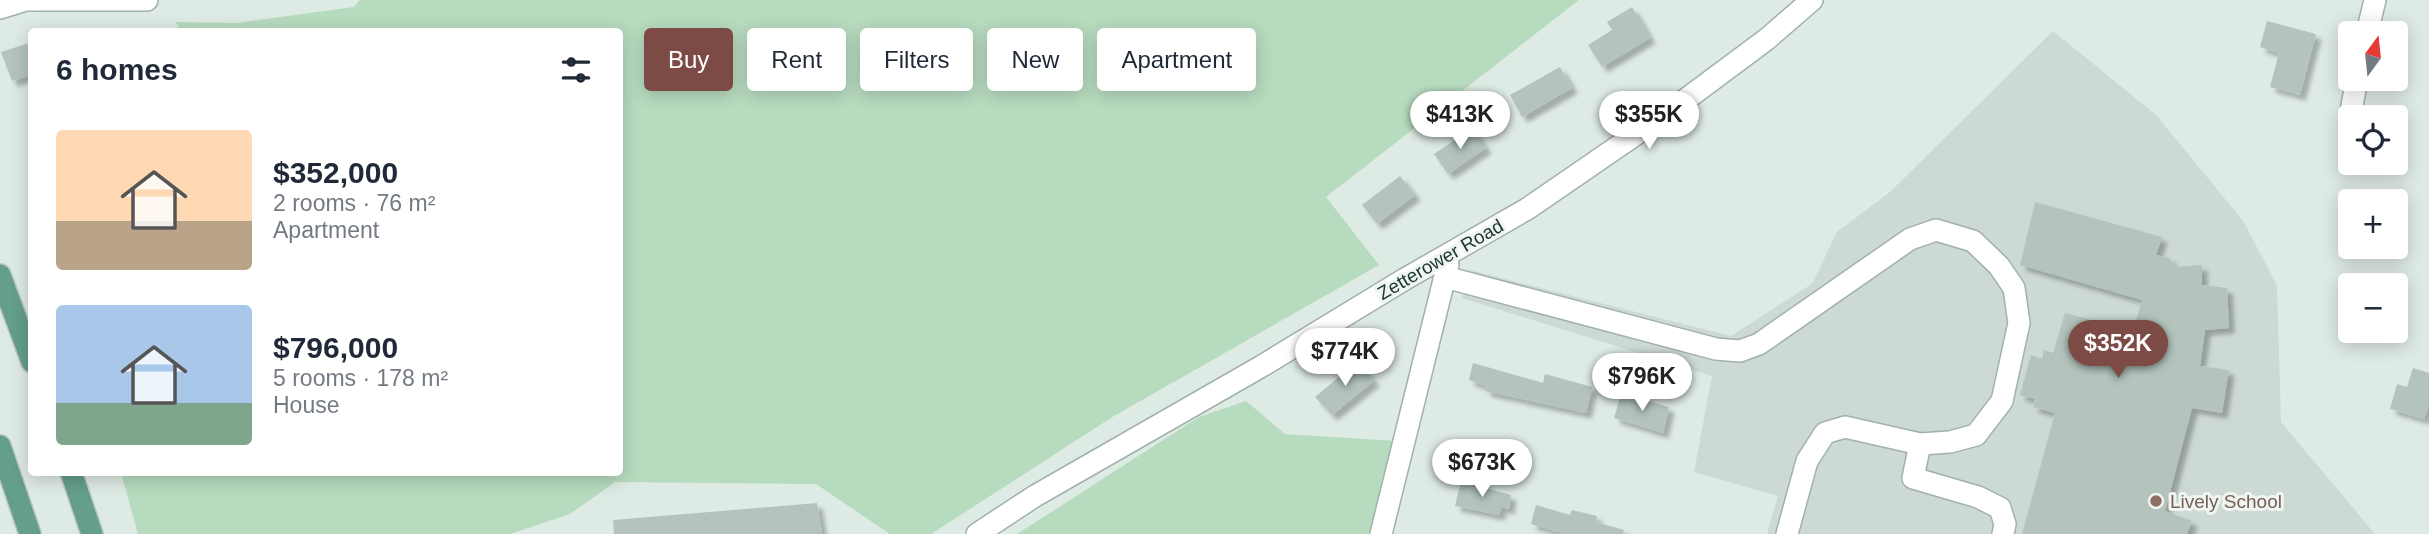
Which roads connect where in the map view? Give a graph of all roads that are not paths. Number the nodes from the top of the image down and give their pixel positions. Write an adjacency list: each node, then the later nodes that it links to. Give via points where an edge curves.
1 (147, 0): 4 (street, via 26,0)
2 (1812, 0): 6 (street, Zetterower Road, via 1677,106 1527,209)
3 (2375, 0): 5 (street)
4 (9, 4)
5 (2370, 21)
6 (1451, 252): 8 (street); 15 (street, Zetterower Road)
7 (0, 275): 9 (main road)
8 (1445, 277): 10 (street, via 1716,349 1740,351 1759,344 1910,239 1936,230 1973,241 2014,288 2019,323 2002,401 1976,435); 16 (street)
9 (28, 351)
10 (1920, 444): 17 (street, via 1845,427 1825,433 1807,461); 18 (street, via 1913,478 2000,508)
11 (0, 446): 13 (main road)
12 (72, 476): 14 (main road)
13 (30, 534)
14 (92, 534)
15 (976, 534)
16 (1381, 534)
17 (1787, 534)
18 (2003, 534)

